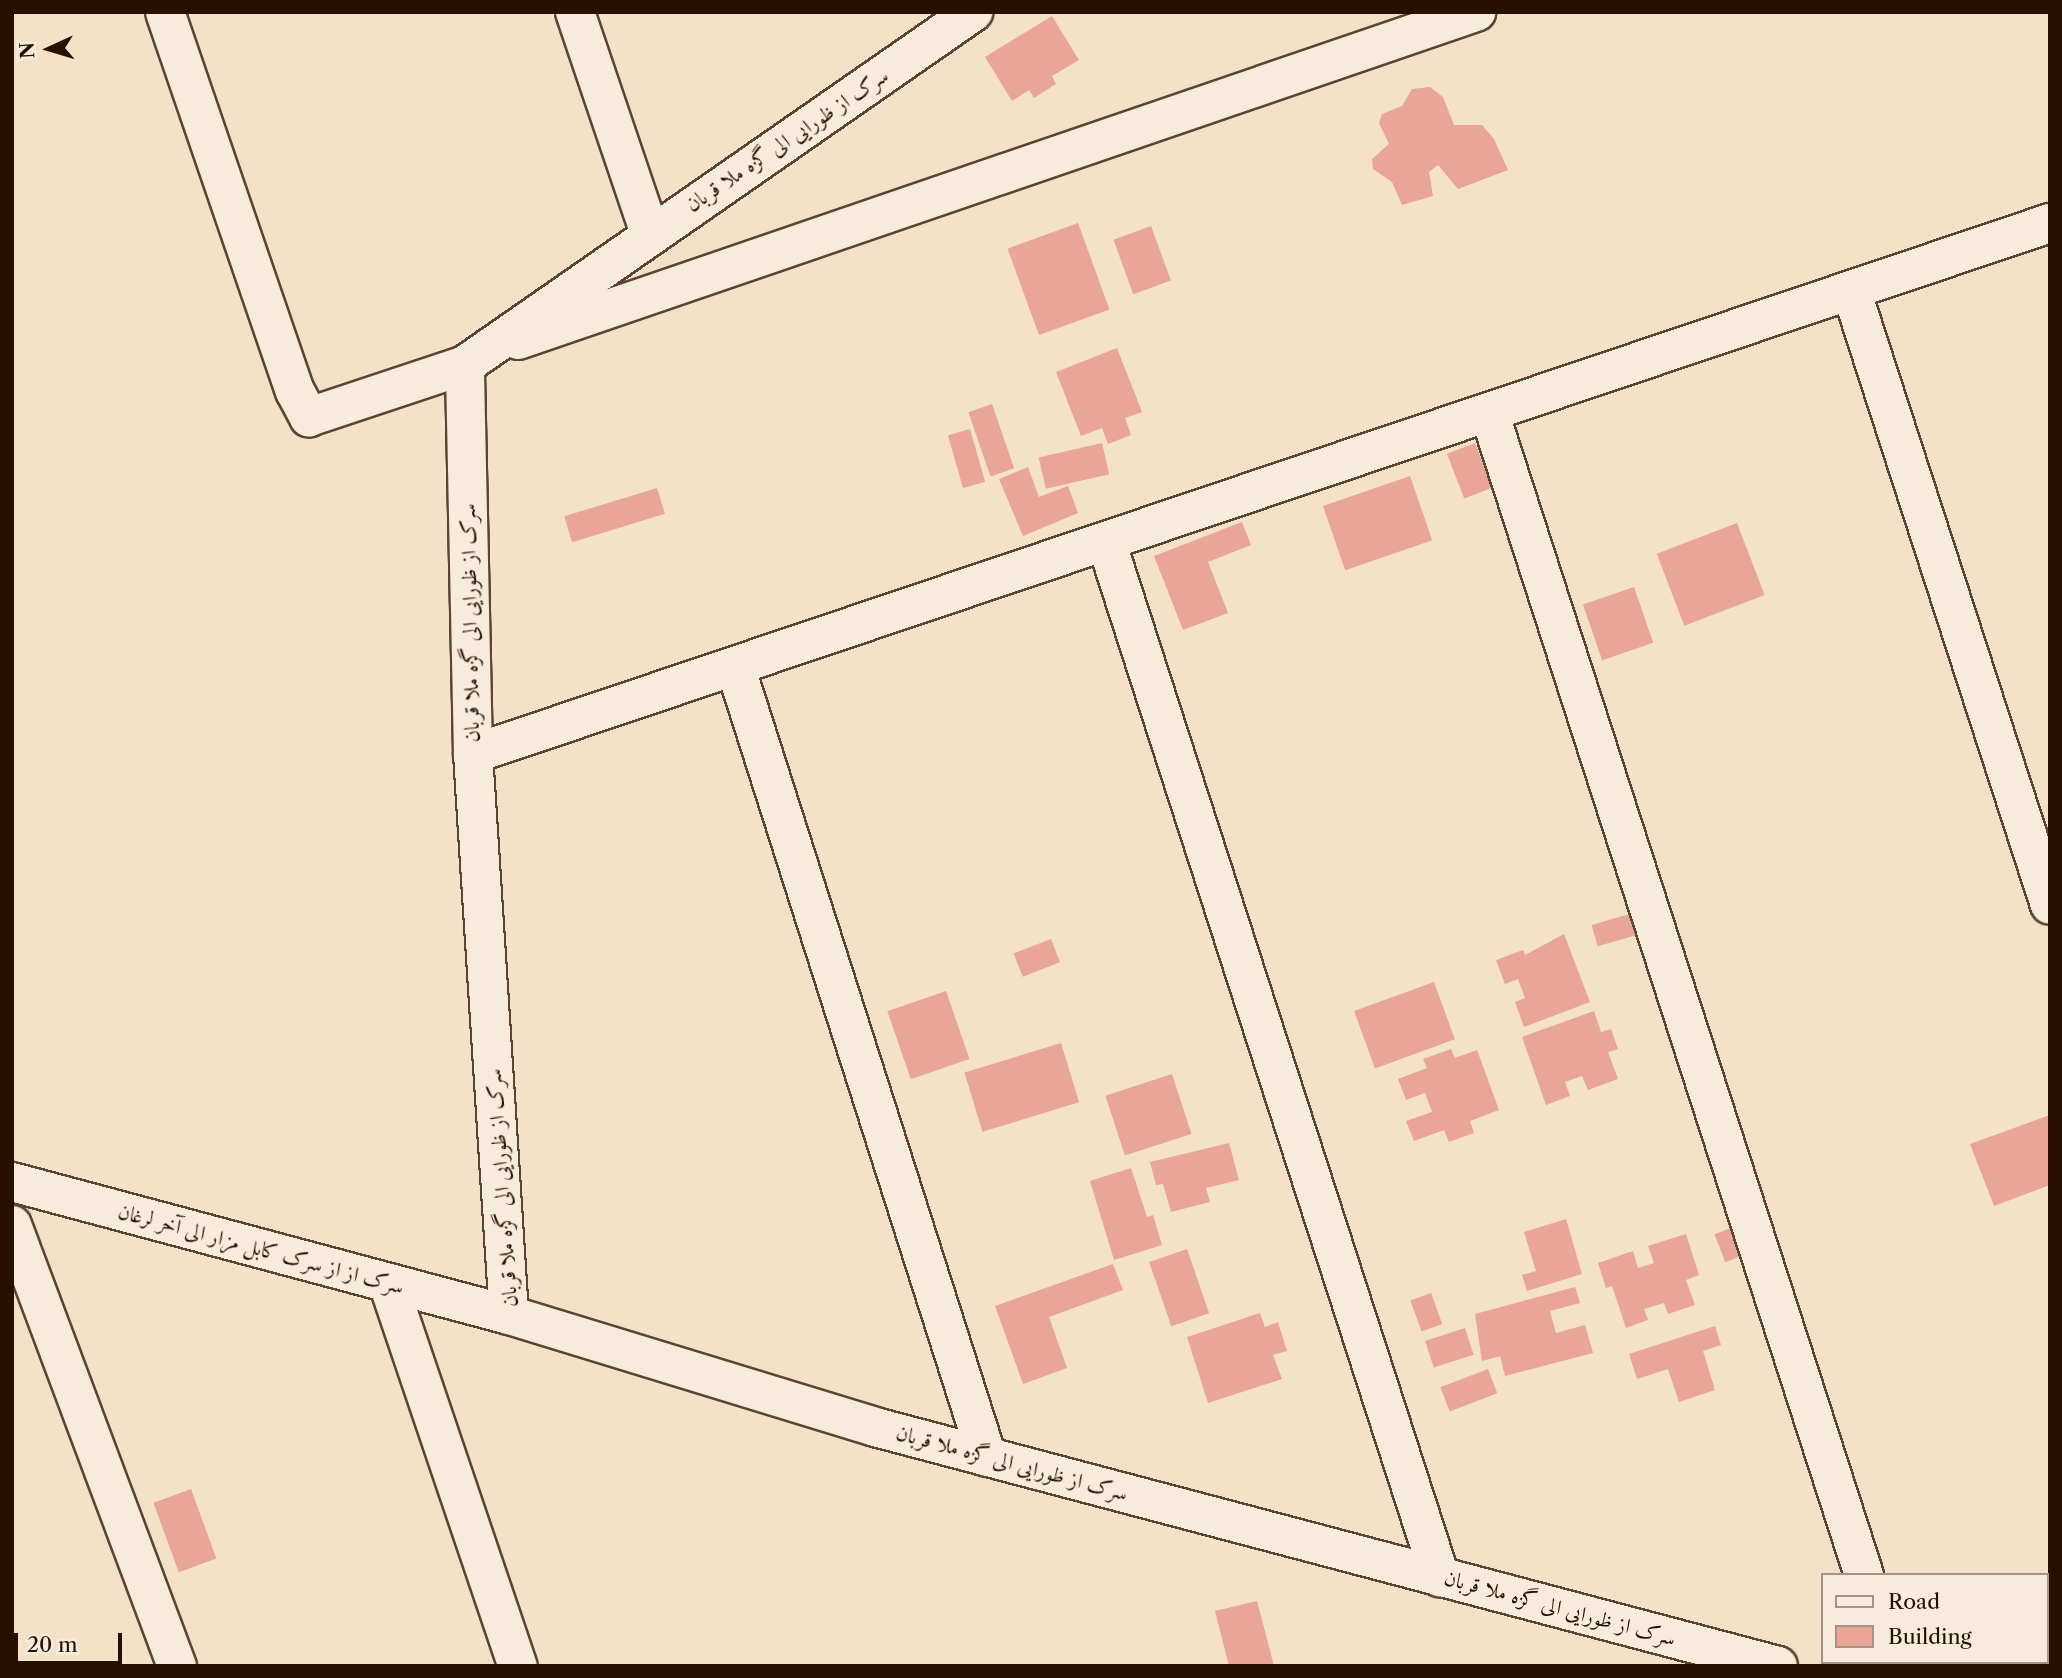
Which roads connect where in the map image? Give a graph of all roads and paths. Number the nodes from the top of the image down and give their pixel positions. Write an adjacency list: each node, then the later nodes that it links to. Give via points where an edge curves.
1 (165, 12): 8 (street, via 295,391 309,416)
2 (575, 12): 6 (street)
3 (973, 12): 6 (street, سرک از ظورایی الی گزه ملا قربان)
4 (1476, 12): 8 (street)
5 (2050, 223): 7 (street)
6 (650, 234): 8 (street, سرک از ظورایی الی گزه ملا قربان)
7 (1851, 290): 9 (street); 13 (street)
8 (479, 357): 12 (street, سرک از ظورایی الی گزه ملا قربان)
9 (1489, 412): 10 (street); 19 (street)
10 (1106, 541): 11 (street); 20 (street)
11 (735, 666): 12 (street); 18 (street)
12 (473, 754): 17 (street, سرک از ظورایی الی گزه ملا قربان)
13 (2050, 905)
14 (12, 1182): 16 (street, سرک از از سرک کابل مزار الی آخر لرغان)
15 (12, 1225): 22 (street)
16 (388, 1283): 17 (street, سرک از از سرک کابل مزار الی آخر لرغان); 23 (street)
17 (509, 1315): 18 (street, سرک از ظورایی الی گزه ملا قربان)
18 (987, 1457): 20 (street, سرک از ظورایی الی گزه ملا قربان)
19 (1863, 1573)
20 (1440, 1577): 24 (street, سرک از ظورایی الی گزه ملا قربان)
21 (2050, 1664): 25 (street)
22 (177, 1666)
23 (518, 1666)
24 (1778, 1666)
25 (2043, 1666)

